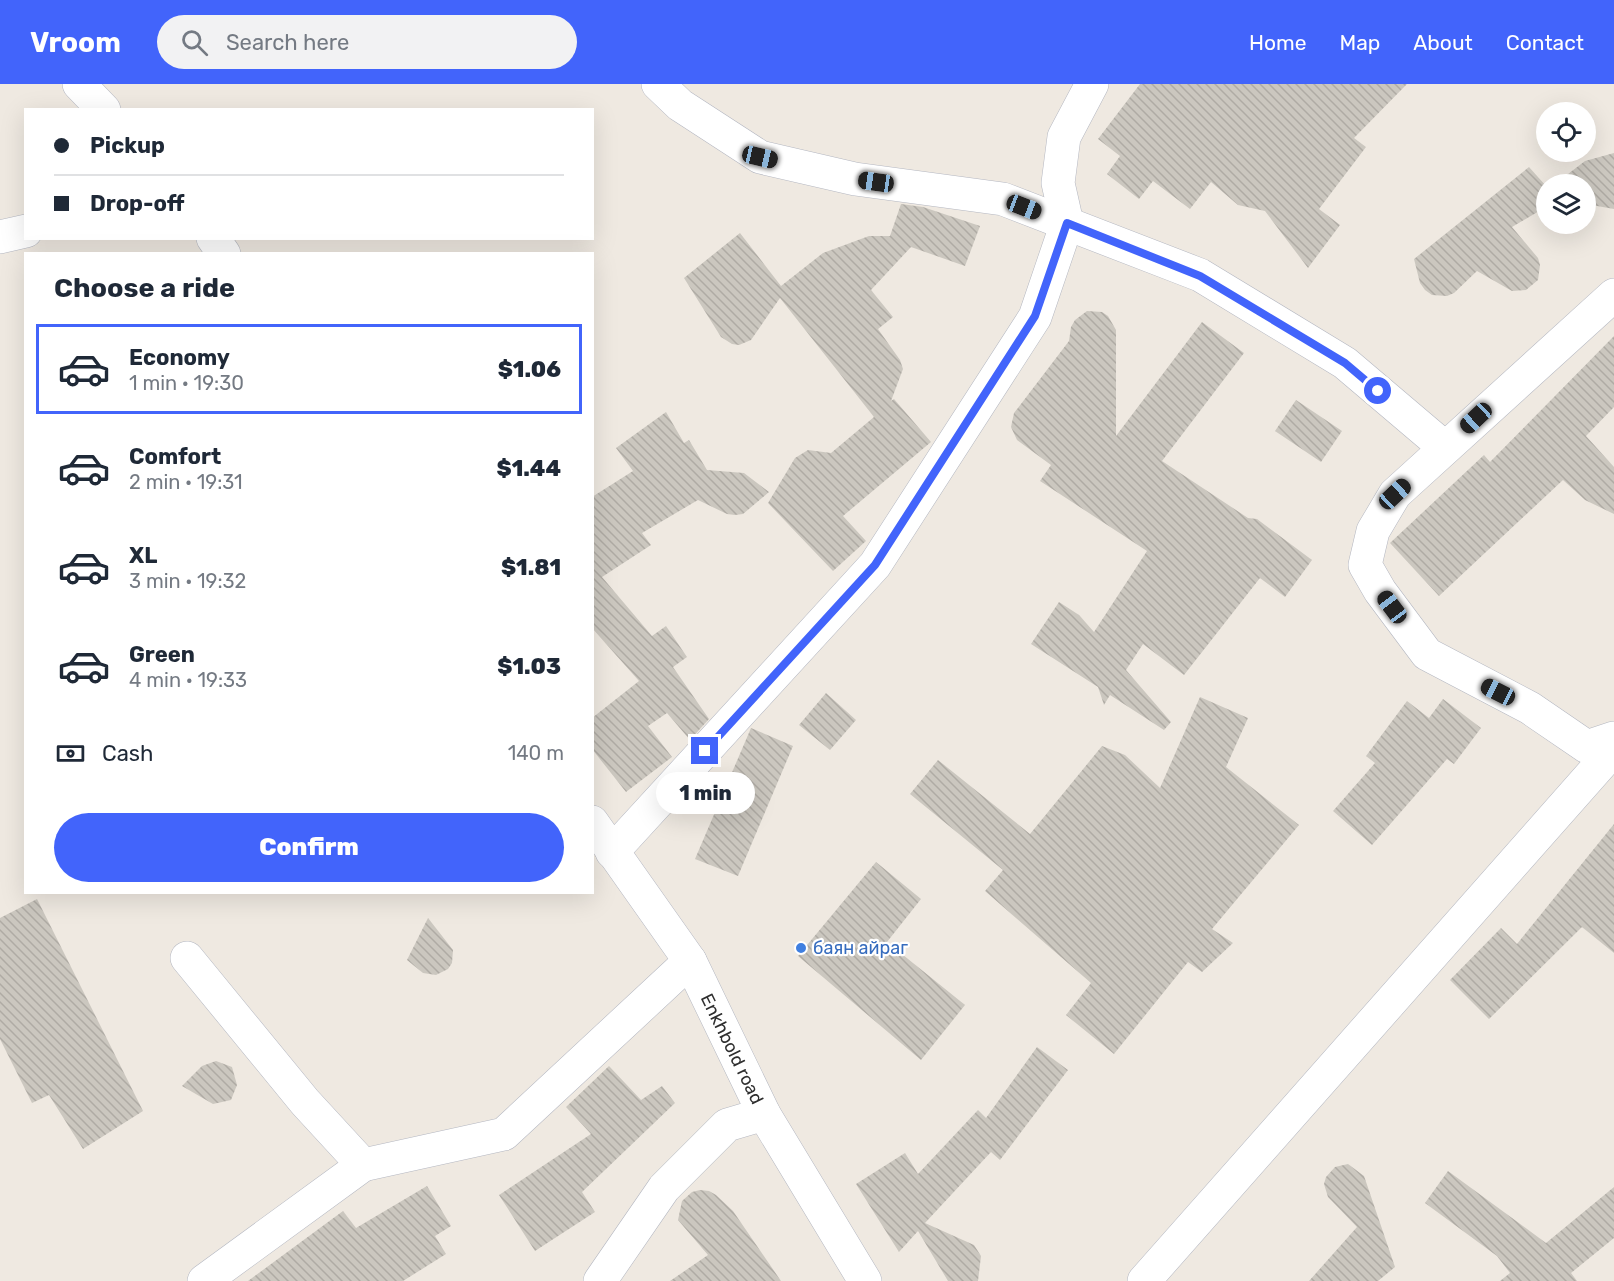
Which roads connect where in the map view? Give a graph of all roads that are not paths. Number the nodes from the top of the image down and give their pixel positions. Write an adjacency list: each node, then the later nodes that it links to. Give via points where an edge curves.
1 (658, 84): 3 (street, via 681,105 760,157 855,179 1003,199)
2 (1092, 84): 3 (street, via 1064,137 1058,183)
3 (1067, 223): 7 (street, via 1200,276 1345,363); 11 (street, via 1035,316 875,565)
4 (24, 231): 5 (street)
5 (0, 237)
6 (1614, 295): 7 (street)
7 (1444, 447): 8 (street, via 1395,494 1373,531 1365,565 1375,583 1427,654 1530,708 1587,747)
8 (1614, 738)
9 (1614, 749): 19 (street)
10 (594, 825): 11 (street, Enkhbold road)
11 (612, 852): 13 (street, Enkhbold road)
12 (187, 958): 15 (street, via 305,1102)
13 (690, 961): 14 (street, Enkhbold road); 15 (street, via 504,1134)
14 (764, 1114): 17 (street, via 727,1125 664,1188); 18 (street, Enkhbold road)
15 (363, 1164): 16 (street)
16 (204, 1281)
17 (600, 1281)
18 (865, 1281)
19 (1144, 1281)

